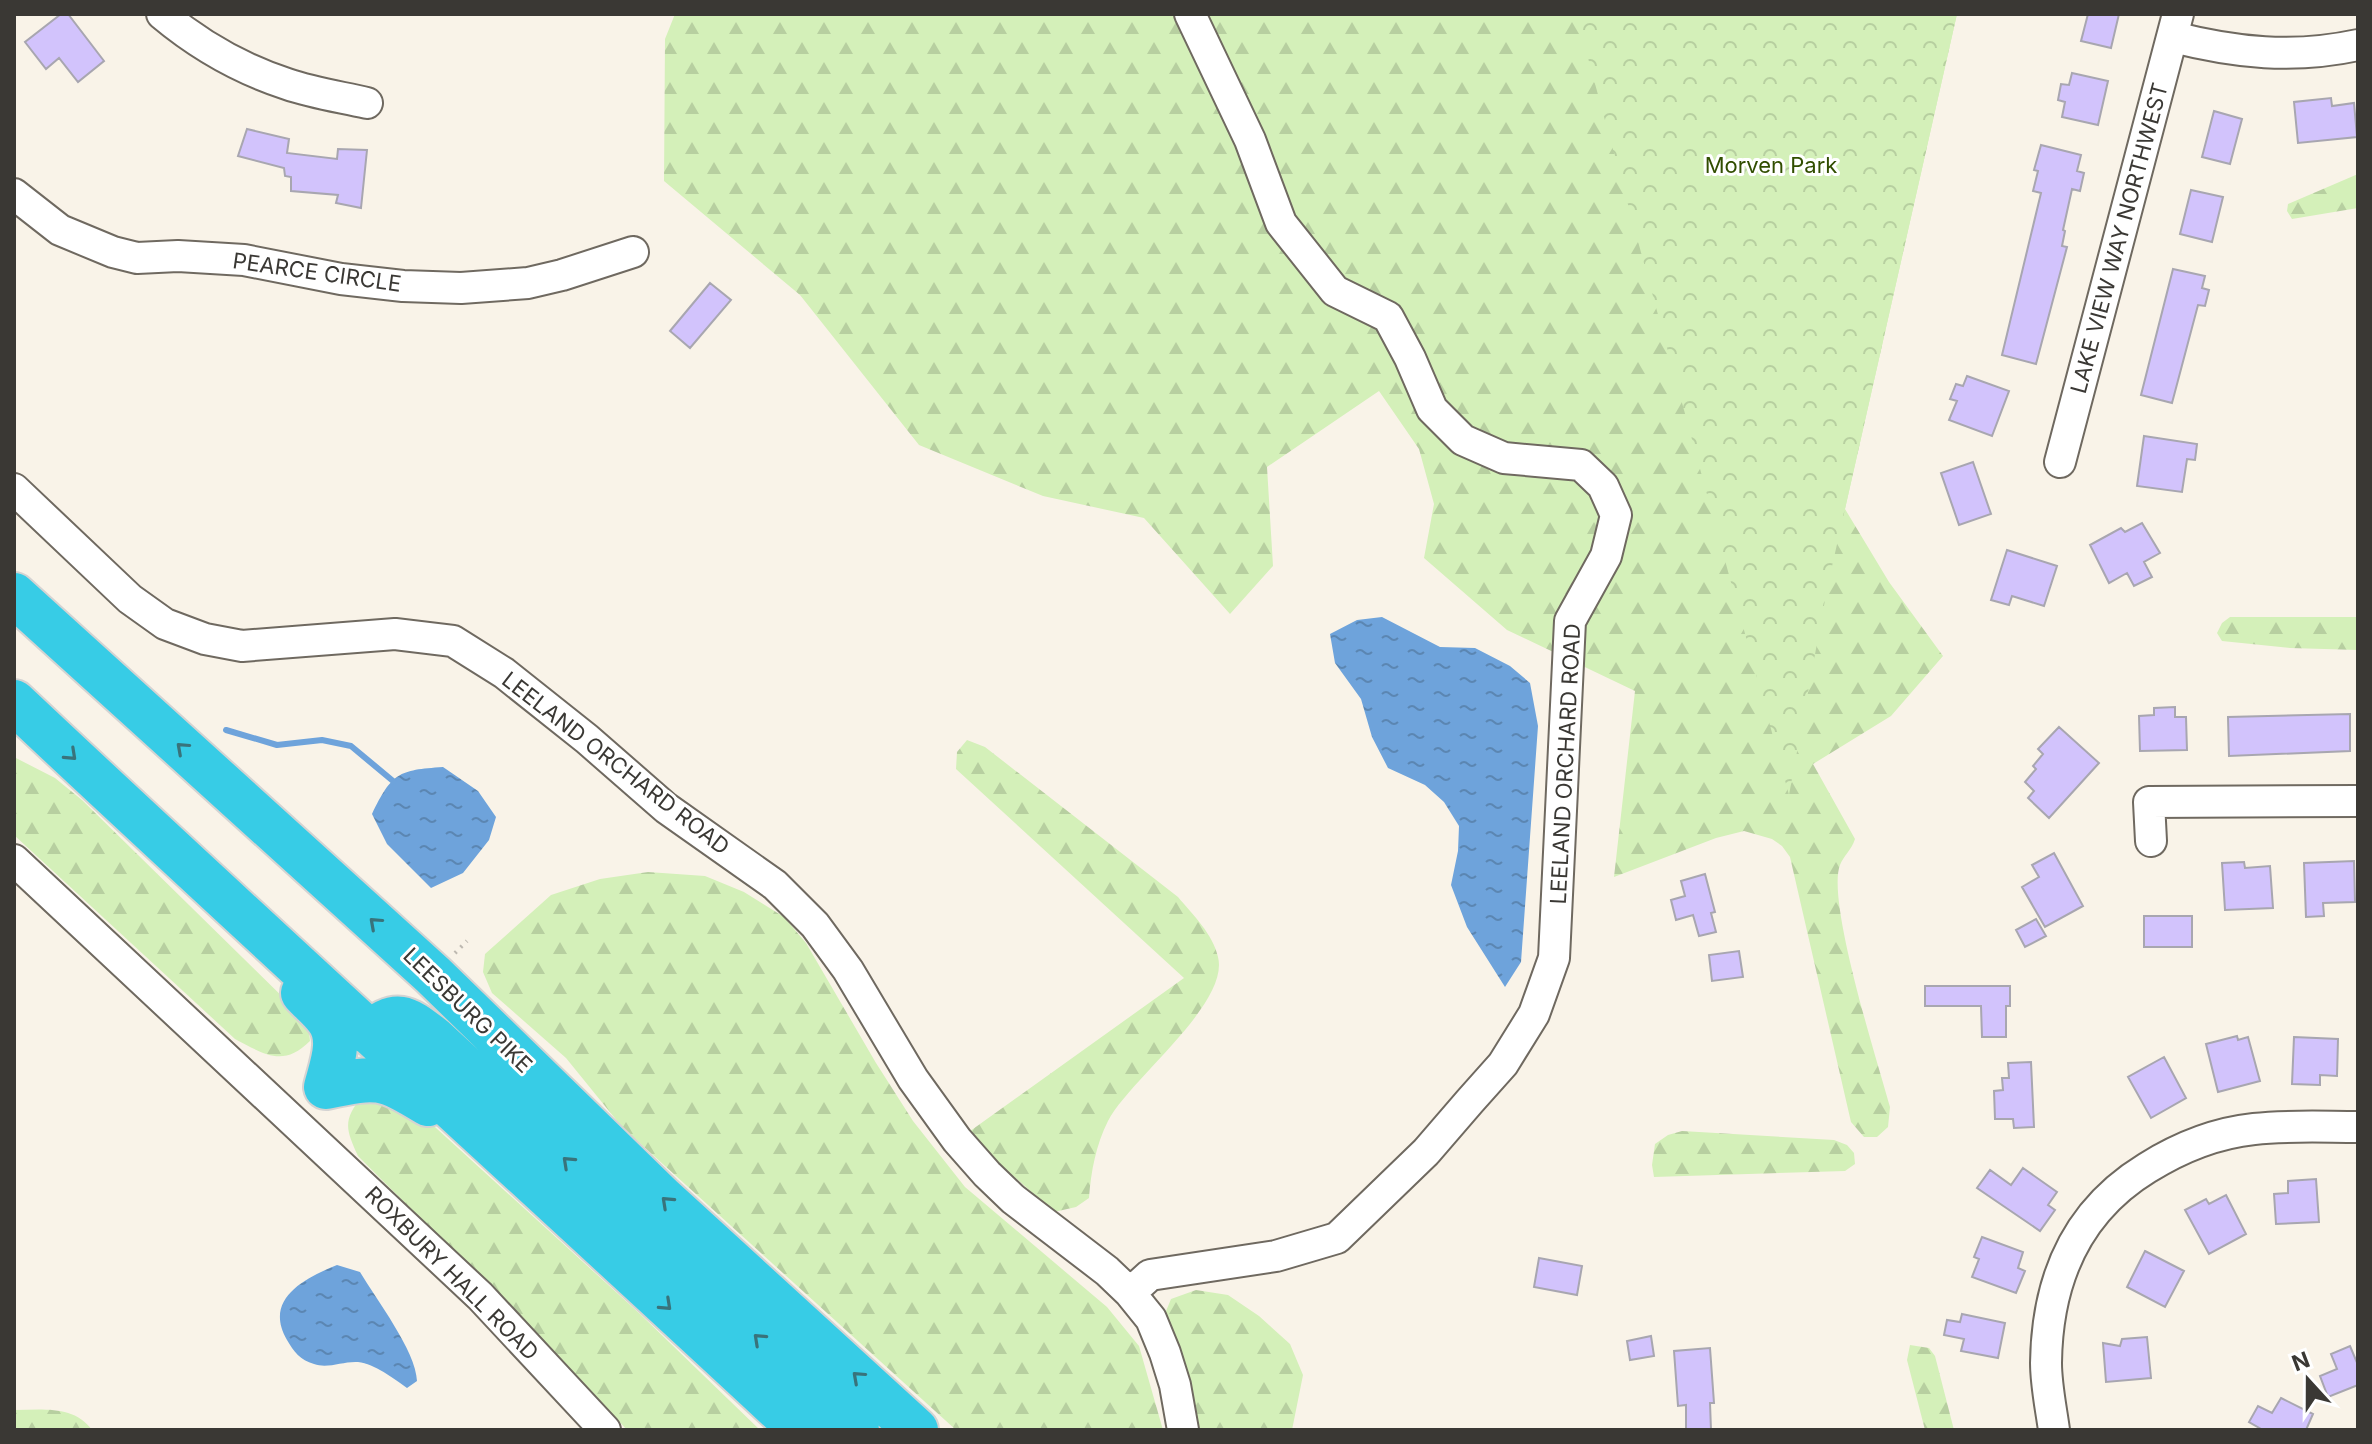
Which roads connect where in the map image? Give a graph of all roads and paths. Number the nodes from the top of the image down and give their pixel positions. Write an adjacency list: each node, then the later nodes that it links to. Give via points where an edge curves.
1 (162, 14): 5 (street, via 189,37 235,63 288,85)
2 (1190, 14): 21 (street, LEELAND ORCHARD ROAD, via 1250,140 1281,223 1335,291 1388,317 1432,409 1463,440 1504,458 1581,465 1603,486 1616,515 1606,556 1570,621 1554,958 1534,1014 1503,1064 1337,1238 1276,1256 1150,1275)
3 (2175, 25): 4 (street, via 2220,49 2265,54); 8 (street, LAKE VIEW WAY NORTHWEST)
4 (2358, 45)
5 (367, 103)
6 (14, 194): 7 (street, PEARCE CIRCLE, via 60,230 137,258 244,260 403,286 528,283)
7 (633, 252)
8 (2060, 462)
9 (14, 489): 21 (street, LEELAND ORCHARD ROAD, via 130,599 165,624 242,646 395,634 453,641 504,673 666,808 787,896 848,970 913,1079 977,1163 1013,1199)
10 (14, 595): 25 (highway, LEESBURG PIKE, one-way to 10, via 661,1197 433,975)
11 (14, 702): 15 (highway, one-way to 15)
12 (2358, 801): 13 (street, via 2149,802)
13 (2151, 841)
14 (14, 860): 18 (street, ROXBURY HALL ROAD)
15 (233, 908): 16 (highway); 17 (highway, via 330,1023 335,1048)
16 (370, 1033): 17 (street); 20 (highway); 24 (highway, one-way to 16, via 433,1038 396,1017)
17 (326, 1087): 18 (street); 20 (highway, via 368,1078 383,1081)
18 (295, 1120): 22 (street, ROXBURY HALL ROAD, via 480,1296)
19 (2358, 1127): 27 (street, via 2254,1129 2211,1138 2132,1176 2101,1203 2076,1236 2051,1307 2046,1365)
20 (484, 1139): 23 (highway, one-way to 23)
21 (1130, 1293): 26 (street, LEELAND ORCHARD ROAD, via 1151,1319 1165,1353)
22 (605, 1430)
23 (801, 1430)
24 (857, 1430)
25 (916, 1430)
26 (1183, 1430)
27 (2054, 1430)

